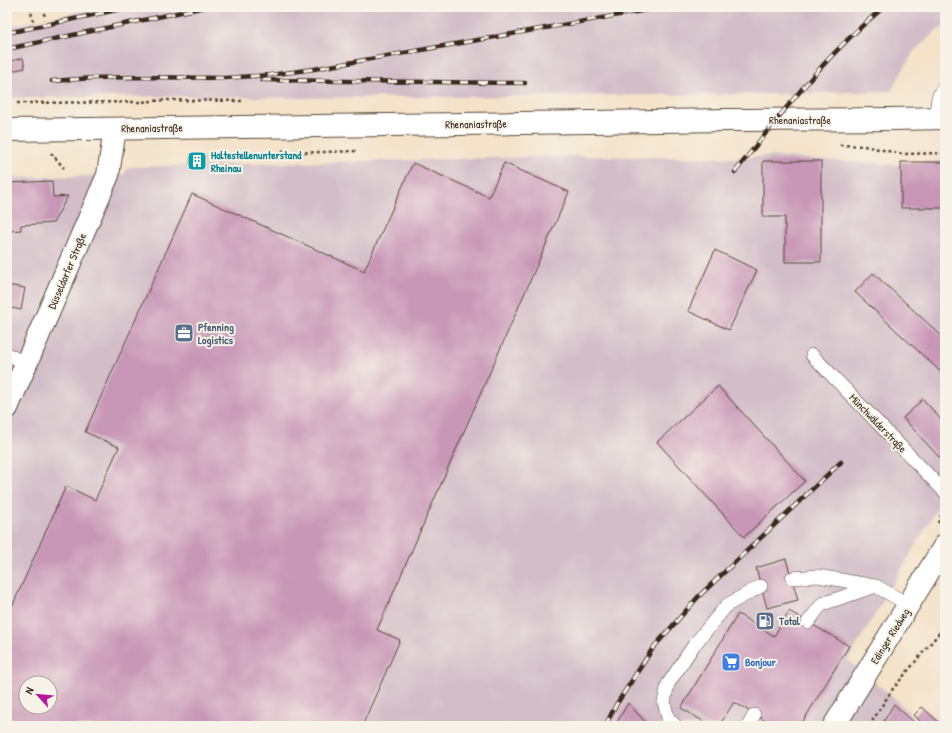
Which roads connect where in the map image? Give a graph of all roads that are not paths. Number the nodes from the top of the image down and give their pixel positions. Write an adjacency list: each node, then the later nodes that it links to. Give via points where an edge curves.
1 (945, 85): 2 (lane, via 938,97)
2 (940, 118): 3 (street, Rhenaniastraße)
3 (114, 129): 4 (street, Rhenaniastraße); 7 (street, Düsseldorfer Straße, via 108,175)
4 (7, 130)
5 (7, 354): 7 (lane)
6 (812, 355): 9 (lane, Münchwälderstraße)
7 (27, 364): 8 (street, Düsseldorfer Straße)
8 (7, 408)
9 (945, 492)
10 (945, 545): 14 (street, Edinger Riedweg)
11 (792, 578): 13 (lane, via 818,576)
12 (761, 586): 17 (lane, via 727,605 694,645 668,684 664,702 668,718)
13 (876, 586): 14 (lane); 15 (lane, via 822,604)
14 (909, 605): 16 (street, Edinger Riedweg)
15 (808, 622)
16 (840, 724)
17 (676, 726)

